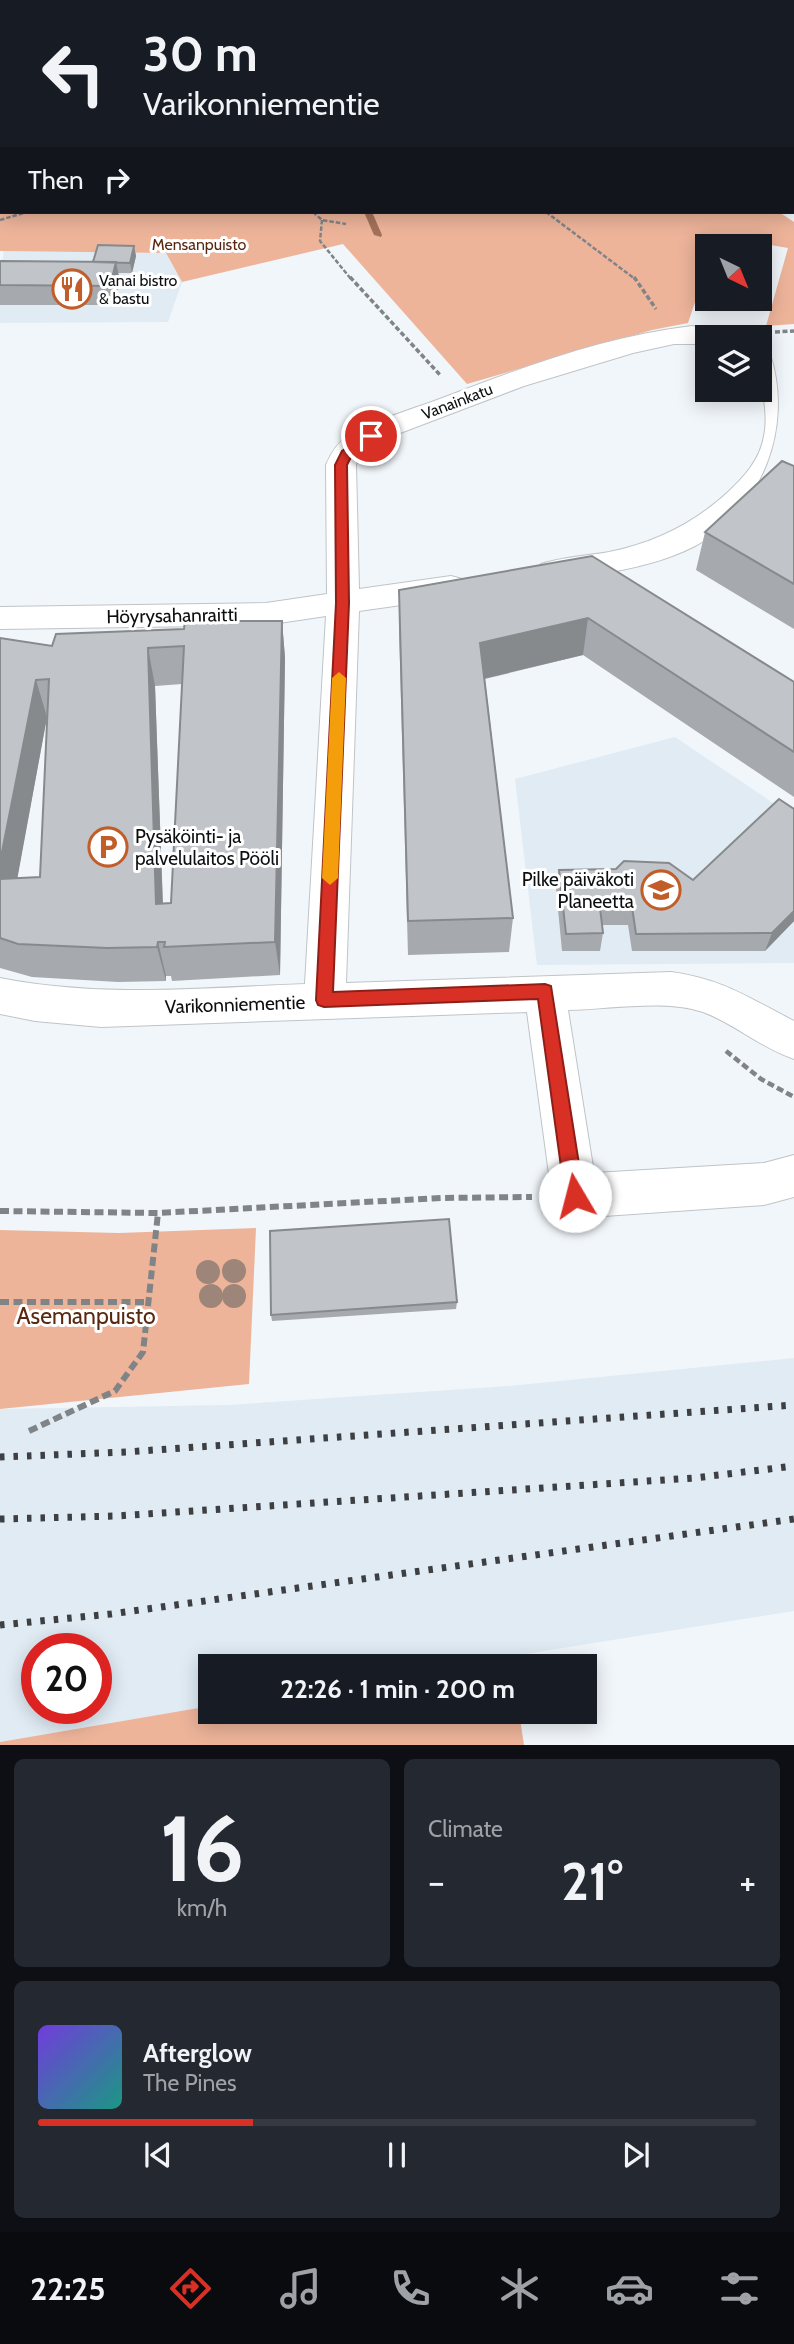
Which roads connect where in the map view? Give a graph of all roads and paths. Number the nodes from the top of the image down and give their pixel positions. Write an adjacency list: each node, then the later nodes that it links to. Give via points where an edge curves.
1 (20, 214): 4 (path)
2 (315, 214): 5 (path)
3 (549, 214): 8 (path, via 634,277)
4 (0, 220)
5 (321, 220): 6 (path); 10 (path, via 320,242 331,257)
6 (346, 224)
7 (695, 334): 8 (street, Vanainkatu)
8 (674, 336): 10 (street, Vanainkatu, via 627,346)
9 (772, 378): 11 (street, via 781,412 779,443 754,484 725,514 688,539 640,556)
10 (461, 398): 13 (street, Vanainkatu, via 384,429 346,453 341,465)
11 (518, 576)
12 (478, 583): 13 (street)
13 (342, 603): 14 (street, Höyrysahanraitti, via 266,614); 17 (street, Vanainkatu)
14 (0, 618)
15 (545, 992): 17 (street, Varikonniementie); 18 (street, Varikonniementie, via 671,989 710,996); 20 (street)
16 (0, 996): 17 (street, Varikonniementie, via 101,1009)
17 (324, 1000)
18 (794, 1041)
19 (794, 1176): 20 (street, via 764,1184)
20 (575, 1196): 22 (path)
21 (0, 1211): 22 (path)
22 (158, 1213): 24 (path)
23 (0, 1302): 24 (path)
24 (149, 1302): 25 (path, via 143,1352 115,1391)
25 (29, 1431)

